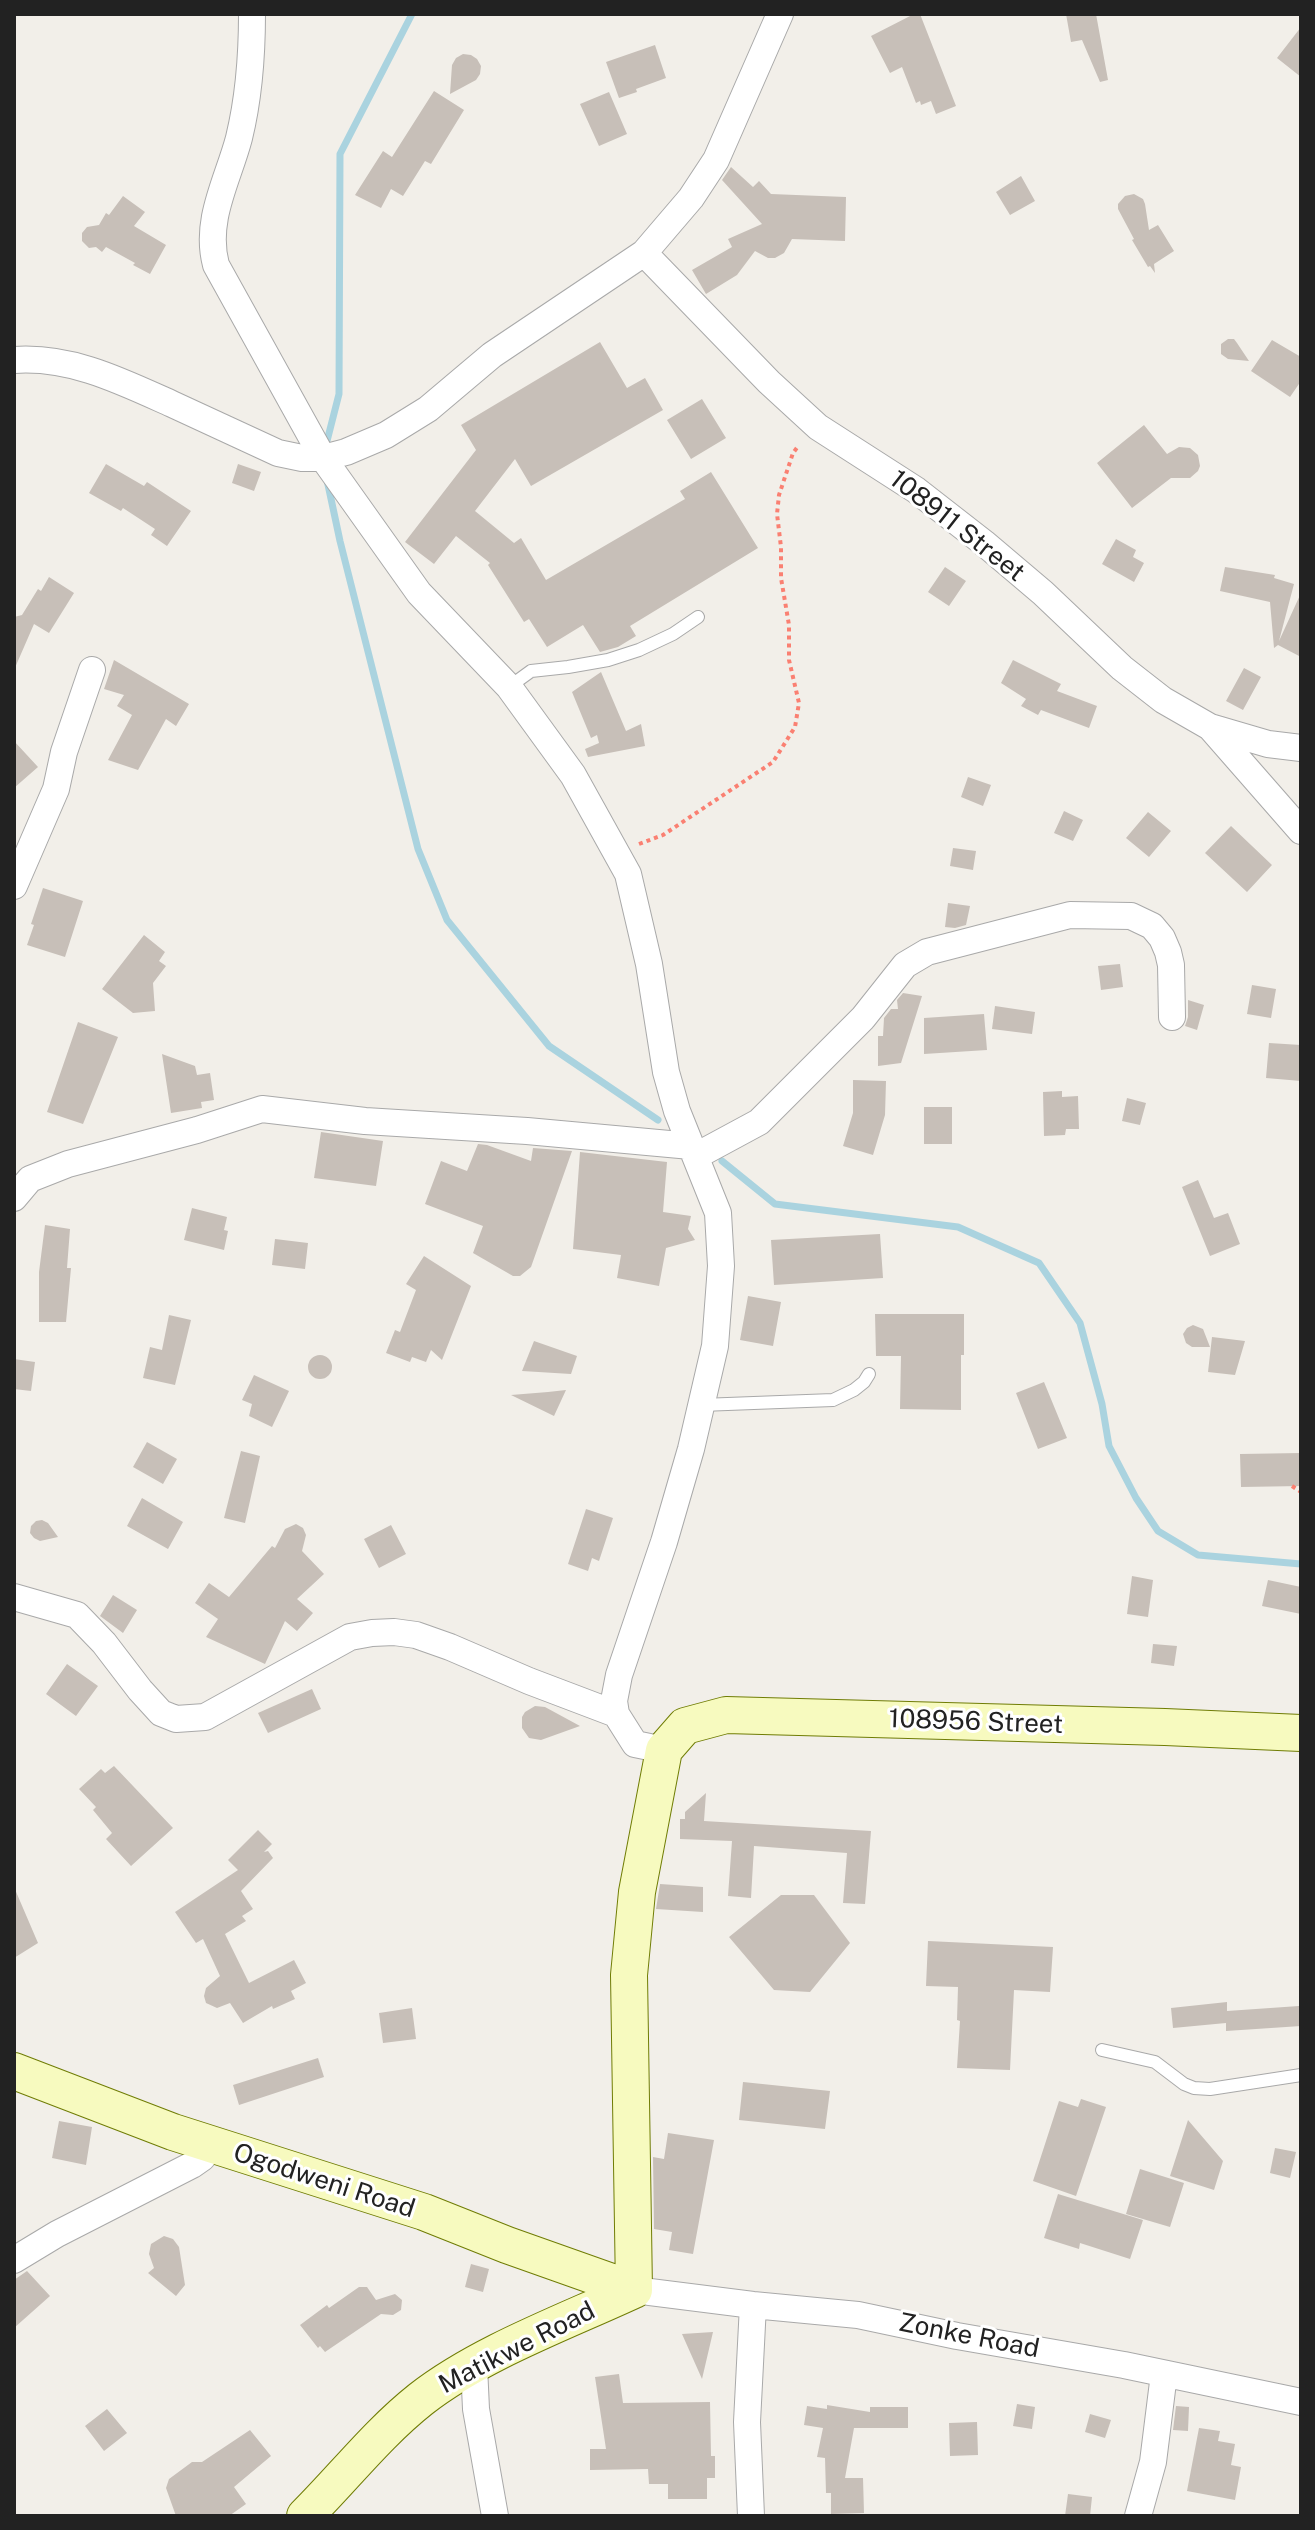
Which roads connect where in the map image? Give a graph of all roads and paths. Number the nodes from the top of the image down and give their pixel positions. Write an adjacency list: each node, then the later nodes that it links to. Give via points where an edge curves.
1 (252, 14): 6 (street, via 248,91 215,214 211,249)
2 (780, 14): 3 (street, via 716,160)
3 (644, 253): 5 (street, 108911 Street); 6 (street, via 492,355 386,435)
4 (14, 360): 6 (street, via 102,372 278,453)
5 (814, 423): 10 (street, 108911 Street, via 916,490 1043,593 1122,668); 13 (path, via 793,453 777,514 789,660 799,703 795,727 773,762 663,835)
6 (323, 458): 9 (street, via 419,593)
7 (698, 617): 9 (lane, via 639,650 531,671)
8 (92, 670): 14 (street, via 56,789)
9 (509, 687): 13 (street, via 573,775)
10 (1210, 727): 11 (street, 108911 Street); 12 (street)
11 (1301, 748)
12 (1301, 831)
13 (616, 852): 16 (street, via 628,874 649,964 666,1072)
14 (14, 886)
15 (1172, 1017): 16 (street, via 1168,952 1152,926 1131,916 1070,915 927,952 905,965 863,1018 759,1122)
16 (693, 1151): 17 (street, via 262,1109 68,1164 30,1179); 19 (street, via 718,1213 721,1266 715,1346)
17 (14, 1198)
18 (869, 1374): 19 (lane, via 854,1390 833,1400)
19 (701, 1405): 23 (street, via 664,1542 619,1675)
20 (1292, 1486): 21 (path)
21 (1301, 1492)
22 (14, 1597): 23 (street, via 77,1615 161,1713 176,1719 205,1717 350,1637 394,1632 450,1647)
23 (616, 1714): 25 (street, via 635,1744)
24 (1301, 1733): 25 (street, 108956 Street, via 726,1715 685,1726)
25 (664, 1750): 31 (street, via 637,1892 629,1975)
26 (1102, 2050): 28 (lane, via 1155,2062 1194,2088)
27 (14, 2071): 29 (street, Ogodweni Road)
28 (1301, 2075)
29 (213, 2145): 30 (street, via 192,2165); 31 (street, Ogodweni Road, via 424,2212)
30 (14, 2260)
31 (634, 2290): 32 (street, Zonke Road); 33 (street, Matikwe Road)
32 (753, 2305): 34 (street, Zonke Road, via 858,2315); 38 (street, via 747,2422)
33 (474, 2366): 36 (street, Matikwe Road, via 400,2417); 37 (street)
34 (1164, 2374): 35 (street, Zonke Road); 39 (street, via 1153,2462)
35 (1301, 2402)
36 (305, 2516)
37 (495, 2516)
38 (751, 2516)
39 (1138, 2516)

